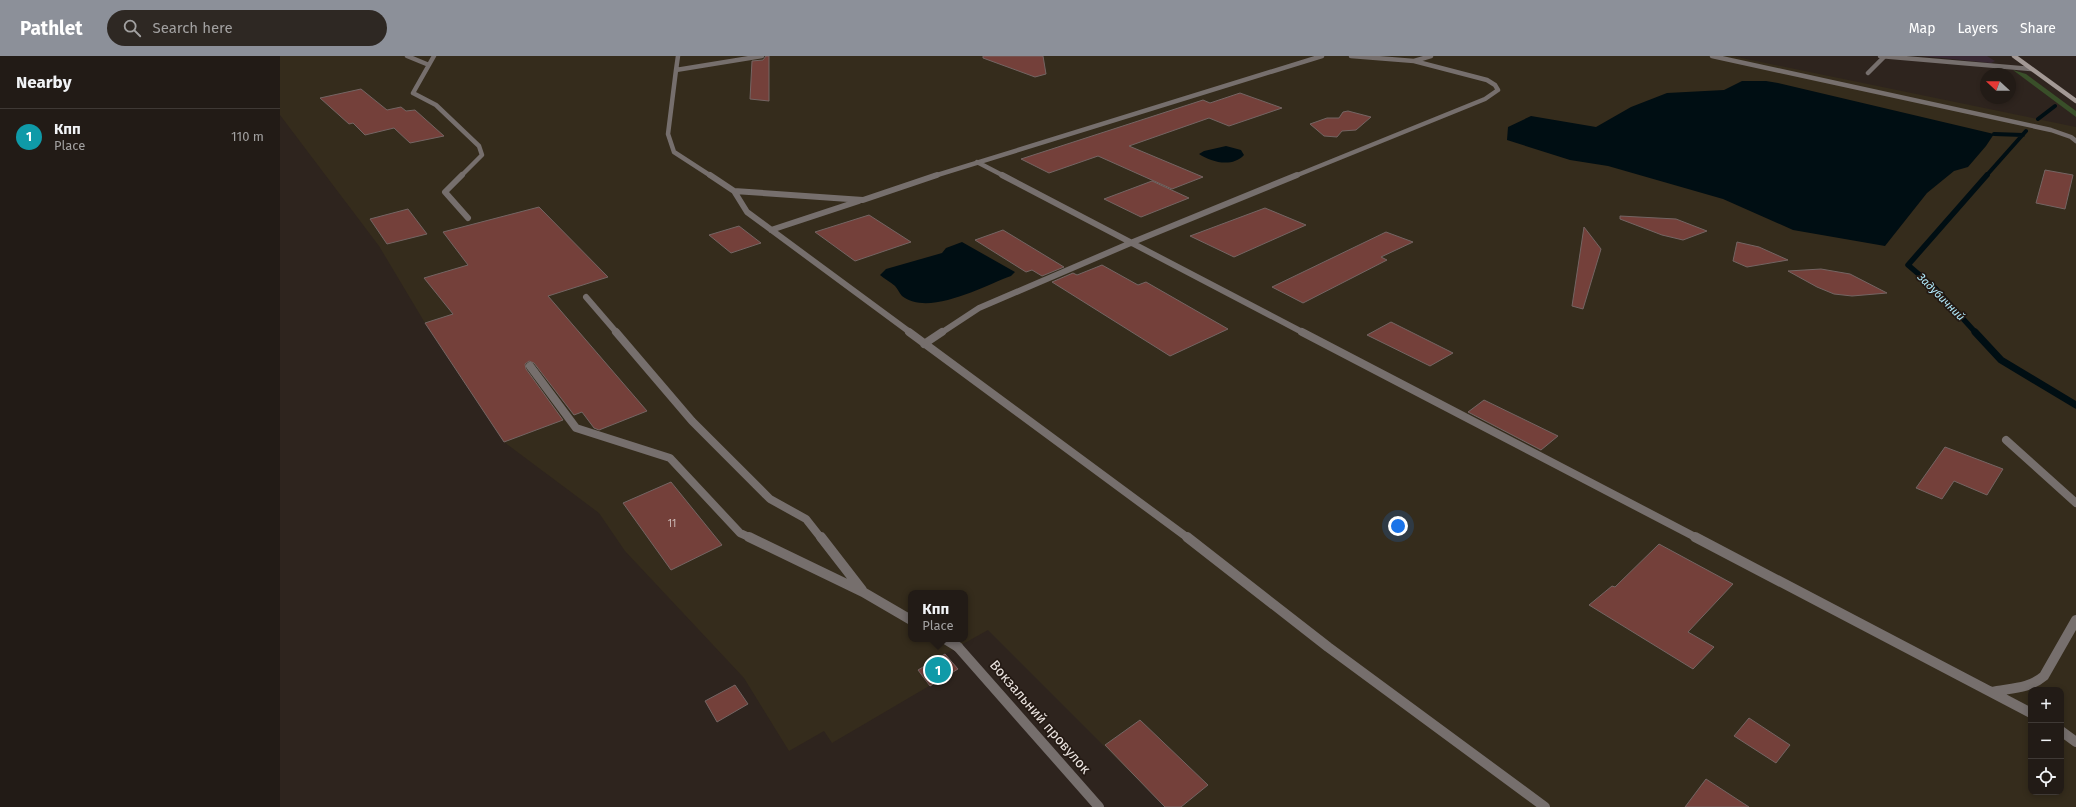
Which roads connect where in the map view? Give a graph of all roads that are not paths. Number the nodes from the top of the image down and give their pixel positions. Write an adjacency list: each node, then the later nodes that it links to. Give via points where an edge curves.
1 (407, 56): 12 (street)
2 (434, 56): 12 (street)
3 (678, 56): 14 (street)
4 (762, 56): 14 (street)
5 (1322, 56): 18 (street)
6 (1352, 56): 11 (street)
7 (1431, 56): 11 (street)
8 (1712, 56): 17 (street, via 2051,130)
9 (1882, 56): 13 (street); 15 (street)
10 (2014, 56): 13 (main road)
11 (1414, 61): 23 (street, via 1488,80 1496,85 1498,90 1485,99)
12 (429, 65): 21 (street, via 413,93 436,105 479,146 482,155 446,192)
13 (2031, 68): 16 (main road)
14 (676, 70): 19 (street, via 668,134 674,152)
15 (1868, 73)
16 (2076, 100)
17 (2076, 141)
18 (977, 162): 20 (street); 23 (street)
19 (734, 192): 20 (street); 22 (street, via 747,212)
20 (863, 200): 22 (street)
21 (468, 218)
22 (771, 230): 25 (street)
23 (1133, 242): 25 (street, via 979,308); 33 (street)
24 (586, 296): 29 (street, via 692,421 770,499 806,519)
25 (924, 344): 38 (street, via 1188,538 1328,647)
26 (530, 366): 29 (street, via 576,428 670,458 740,533)
27 (2006, 440): 28 (street)
28 (2076, 503)
29 (864, 592): 30 (street)
30 (908, 618)
31 (2076, 620): 33 (street, via 2038,682 2029,686)
32 (950, 642): 37 (street, Вокзальний провулок, via 958,647)
33 (1991, 692): 34 (street)
34 (2028, 711)
35 (2064, 733): 36 (street)
36 (2076, 742)
37 (1099, 807)
38 (1545, 807)

